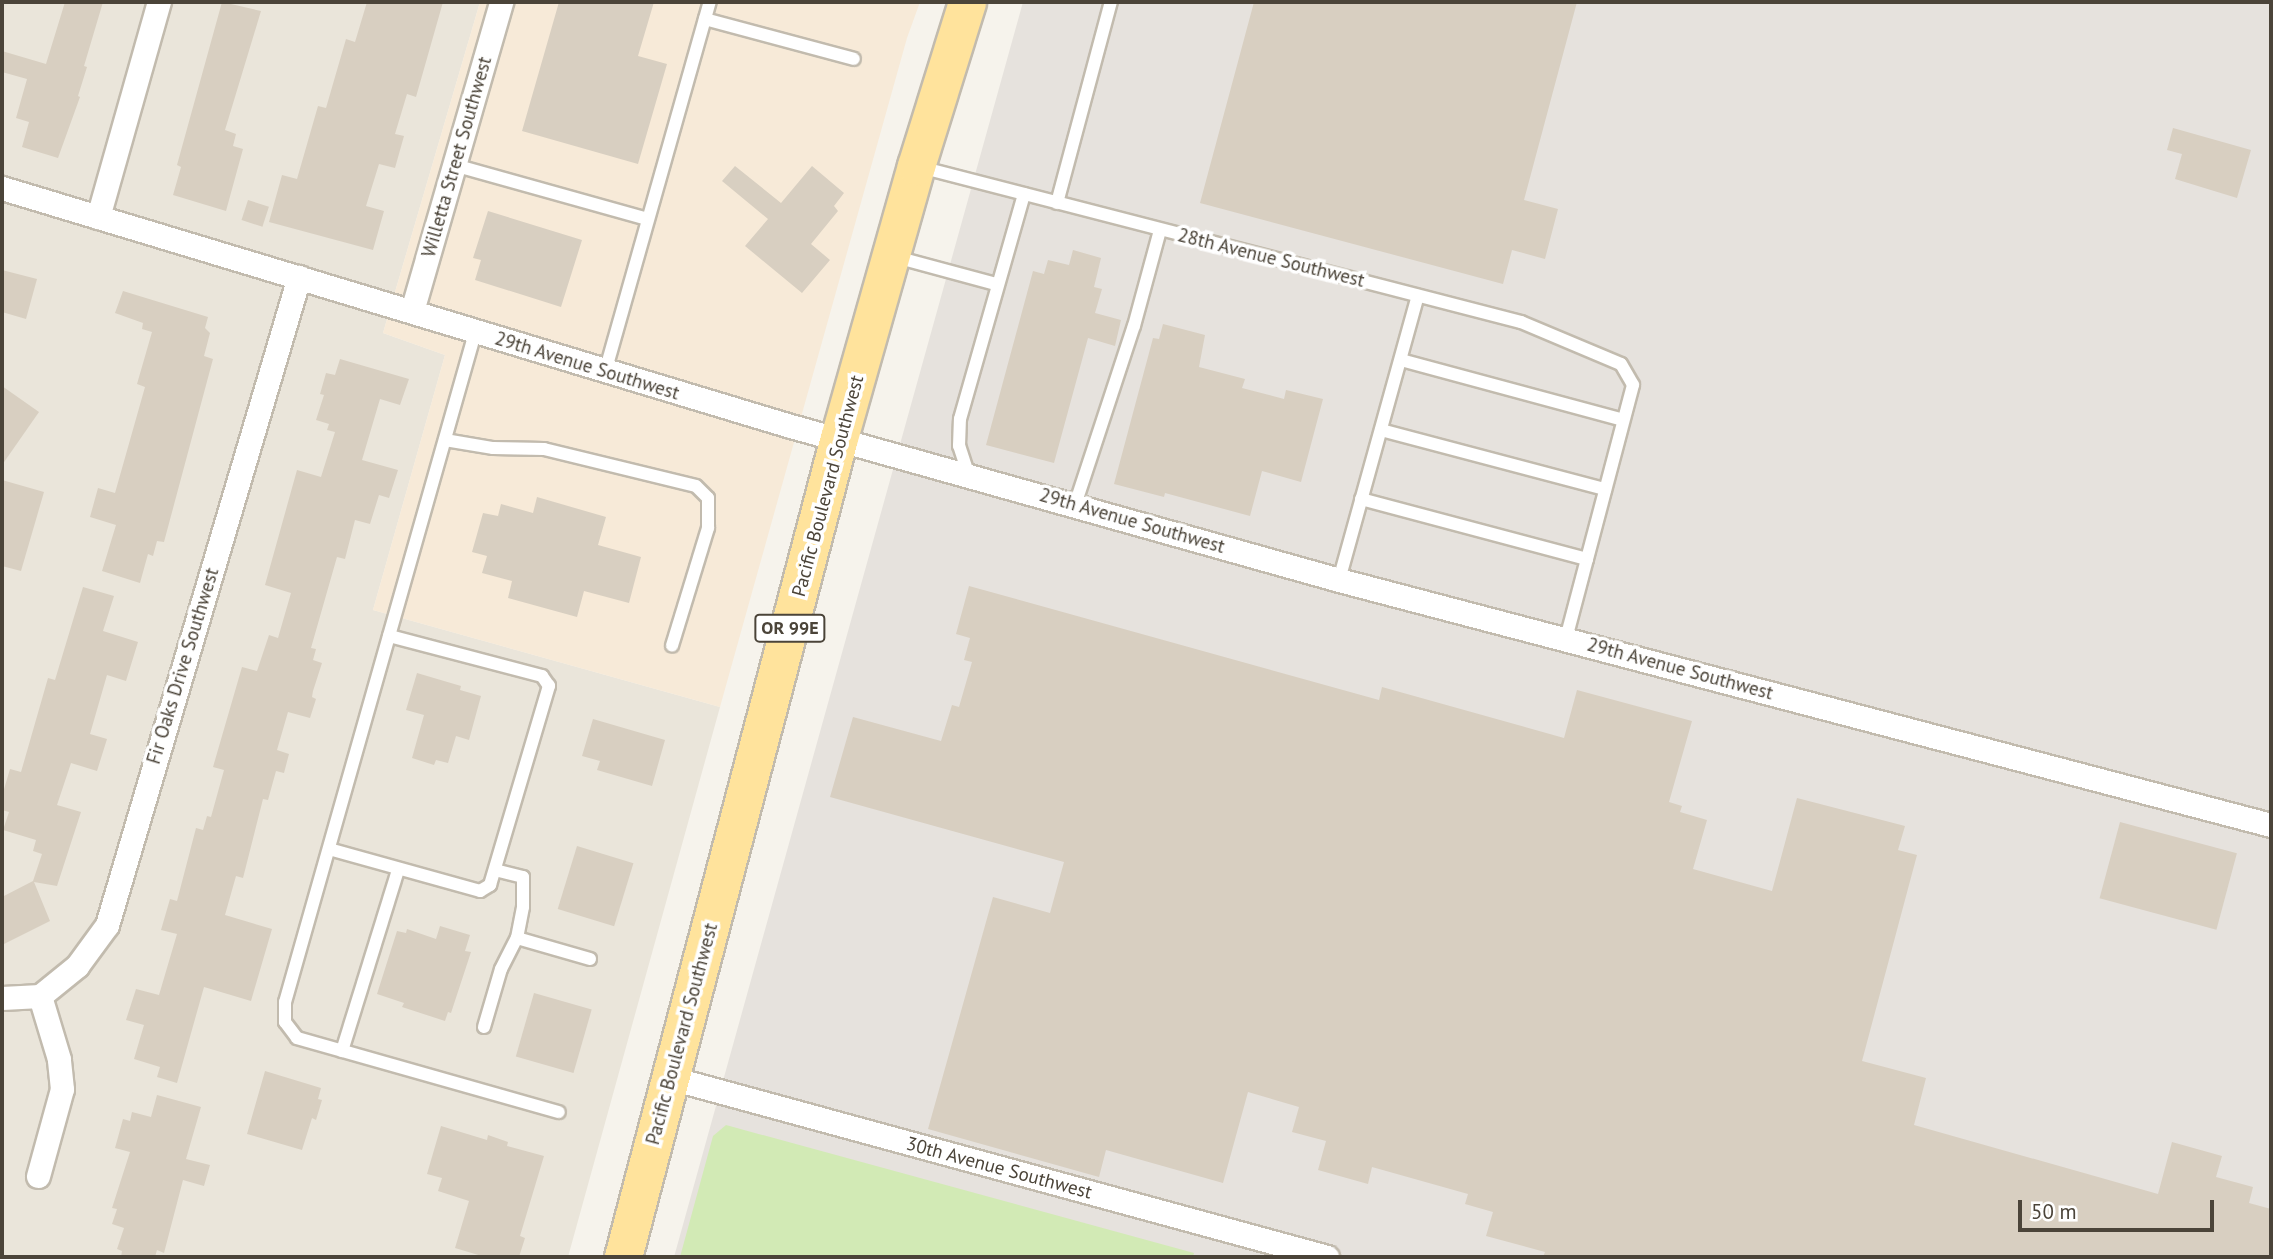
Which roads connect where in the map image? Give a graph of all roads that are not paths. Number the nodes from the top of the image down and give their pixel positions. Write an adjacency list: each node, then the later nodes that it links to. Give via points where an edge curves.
1 (159, 2): 13 (street)
2 (501, 2): 8 (street, Willetta Street Southwest)
3 (710, 2): 6 (lane)
4 (967, 2): 9 (main road, Pacific Boulevard Southwest / OR 99E)
5 (1111, 2): 12 (lane)
6 (705, 19): 7 (lane); 14 (lane)
7 (854, 60)
8 (454, 165): 14 (lane); 20 (street, Willetta Street Southwest)
9 (916, 166): 11 (lane, 28th Avenue Southwest); 16 (main road, Pacific Boulevard Southwest / OR 99E)
10 (2, 188): 13 (street, 29th Avenue Southwest)
11 (1024, 194): 12 (lane, 28th Avenue Southwest); 18 (lane)
12 (1057, 204): 15 (lane, 28th Avenue Southwest)
13 (98, 217): 17 (street, 29th Avenue Southwest)
14 (646, 219): 23 (lane)
15 (1160, 230): 19 (lane, 28th Avenue Southwest); 31 (lane, via 1134,326)
16 (891, 256): 18 (lane); 26 (main road, Pacific Boulevard Southwest / OR 99E)
17 (299, 277): 20 (street, 29th Avenue Southwest); 43 (street, Fir Oaks Drive Southwest, via 107,925 77,965)
18 (996, 284): 28 (lane, via 960,419 959,446)
19 (1418, 296): 22 (lane); 24 (lane, 28th Avenue Southwest, via 1521,322 1621,364 1633,385)
20 (412, 311): 21 (street, 29th Avenue Southwest)
21 (475, 333): 23 (street, 29th Avenue Southwest); 27 (lane)
22 (1401, 360): 24 (lane); 25 (lane)
23 (604, 372): 26 (street, 29th Avenue Southwest)
24 (1623, 420): 29 (lane)
25 (1381, 430): 29 (lane); 30 (lane)
26 (839, 438): 28 (street, 29th Avenue Southwest); 47 (main road, Pacific Boulevard Southwest / OR 99E)
27 (445, 440): 34 (lane); 36 (lane, via 492,448 544,449 696,486 709,498 708,528)
28 (969, 476): 31 (street, 29th Avenue Southwest)
29 (1605, 489): 32 (lane)
30 (1362, 499): 32 (lane); 33 (lane)
31 (1075, 505): 33 (street, 29th Avenue Southwest)
32 (1587, 559): 35 (lane)
33 (1339, 580): 35 (street, 29th Avenue Southwest)
34 (389, 636): 38 (lane); 40 (lane, via 542,676 549,685)
35 (1566, 639): 37 (street, 29th Avenue Southwest)
36 (672, 646)
37 (2271, 825)
38 (329, 849): 39 (lane); 46 (lane, via 285,1002 285,1021 297,1038)
39 (398, 870): 40 (lane, via 480,891 491,885); 46 (lane)
40 (495, 870): 41 (lane, via 523,877)
41 (517, 938): 42 (lane); 45 (lane, via 501,969)
42 (590, 959)
43 (40, 996): 44 (street); 49 (street, via 59,1059 62,1089)
44 (2, 998)
45 (484, 1027)
46 (342, 1051): 48 (lane)
47 (671, 1078): 50 (main road, Pacific Boulevard Southwest / OR 99E); 51 (street, 30th Avenue Southwest)
48 (559, 1112)
49 (38, 1176)
50 (623, 1257)
51 (1327, 1257)

